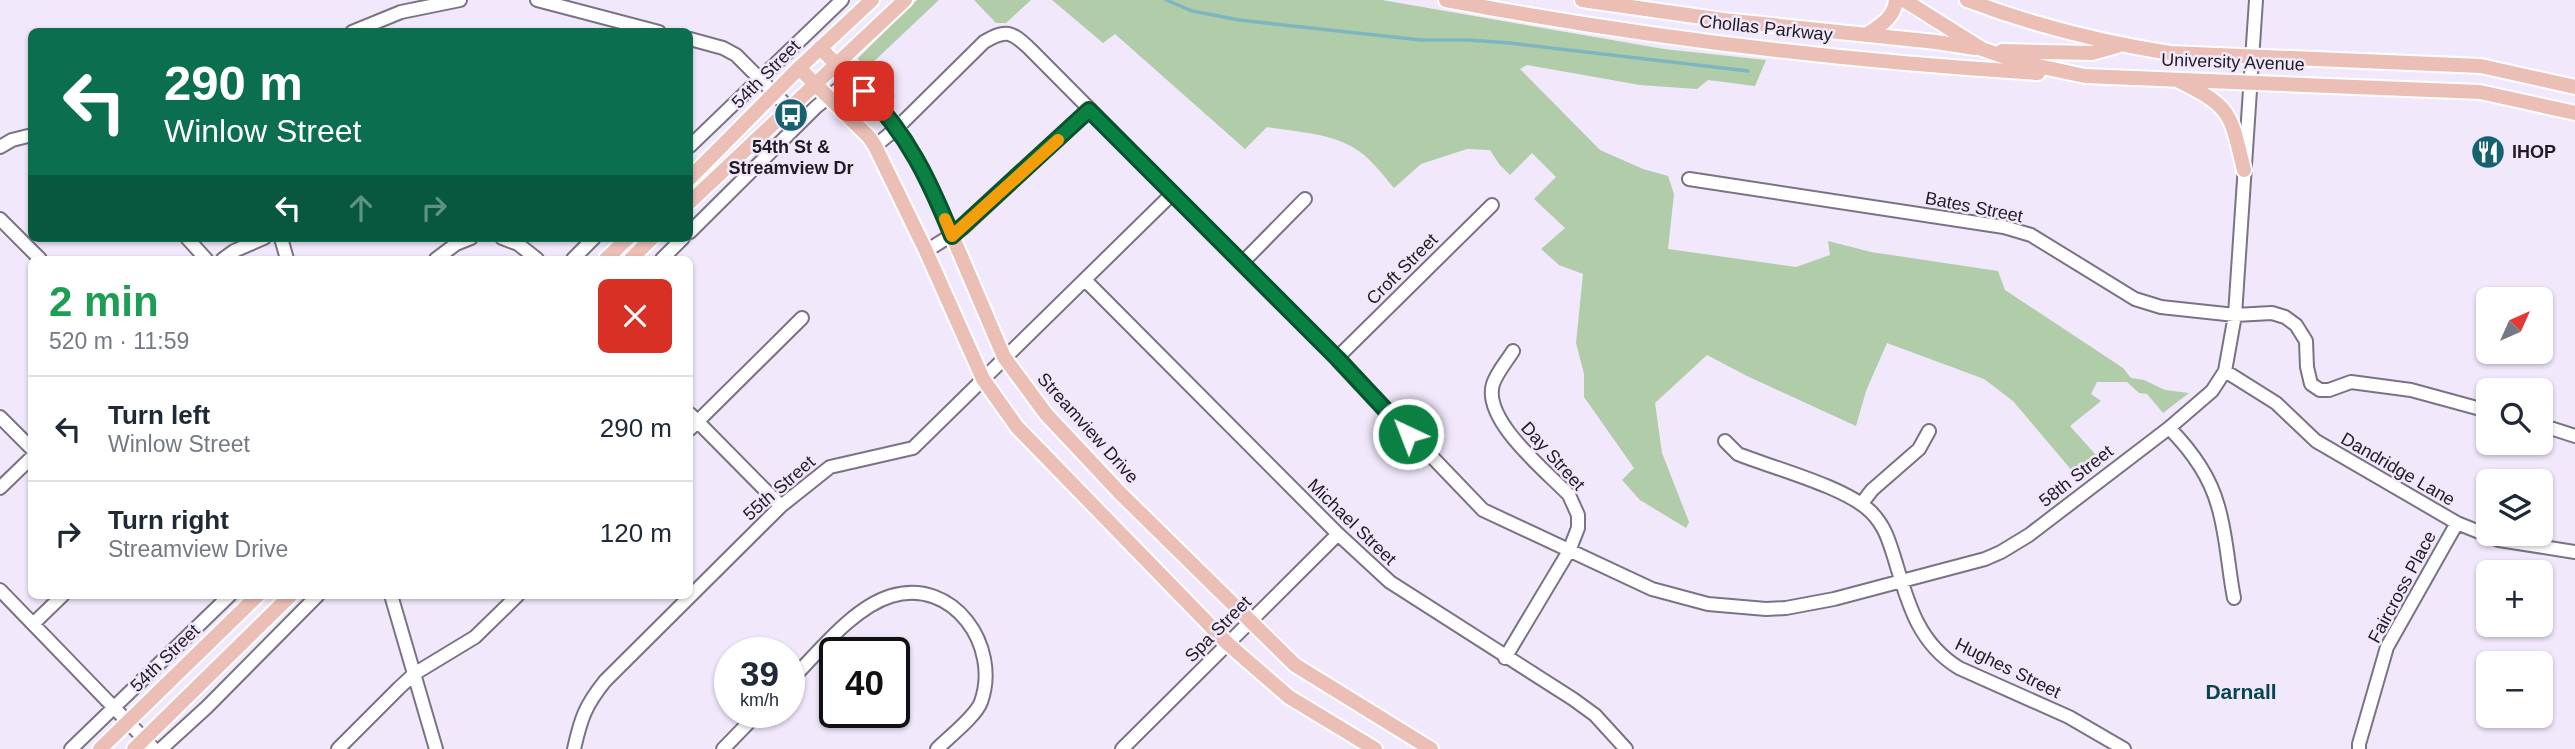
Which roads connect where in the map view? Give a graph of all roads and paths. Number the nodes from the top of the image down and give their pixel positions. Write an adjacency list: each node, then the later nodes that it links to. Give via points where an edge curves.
1 (460, 0): 12 (street, via 401,12)
2 (537, 0): 13 (street)
3 (842, 0): 23 (street)
4 (872, 0): 17 (main road, 54th Street)
5 (905, 0): 20 (main road)
6 (1446, 0): 22 (main road, Chollas Parkway, via 1714,43)
7 (1582, 0): 14 (main road, Chollas Parkway)
8 (1896, 0): 14 (main road, via 1888,19)
9 (1904, 0): 18 (main road, University Avenue)
10 (1967, 0): 16 (main road, University Avenue, via 2056,30)
11 (2256, 0): 19 (street, 58th Street)
12 (362, 28)
13 (644, 28)
14 (1866, 34): 18 (main road, Chollas Parkway)
15 (693, 40): 23 (street, via 729,51)
16 (2119, 45): 18 (main road, Chollas Parkway, via 2092,53); 19 (main road, University Avenue)
17 (820, 48): 20 (main road, Streamview Drive); 21 (main road, 54th Street)
18 (1982, 49): 22 (main road, University Avenue)
19 (2252, 57): 26 (street, 58th Street); 28 (main road, University Avenue, via 2481,66)
20 (836, 64): 25 (main road, Streamview Drive); 27 (main road)
21 (799, 68): 27 (main road); 29 (main road, 54th Street)
22 (2085, 76): 24 (main road, University Avenue)
23 (762, 78): 29 (street); 36 (street)
24 (2173, 78): 26 (main road, University Avenue); 39 (main road, via 2207,95 2231,118)
25 (851, 79): 30 (street); 34 (main road, Streamview Drive)
26 (2249, 82): 33 (main road, University Avenue, via 2480,92); 39 (street, 58th Street)
27 (816, 83): 30 (main road); 31 (main road)
28 (2575, 87)
29 (775, 93): 31 (street); 40 (main road, 54th Street)
30 (830, 98): 37 (main road); 47 (street)
31 (789, 108): 43 (main road)
32 (1089, 110): 34 (street, 58th Street, via 1019,39 1000,33 984,42); 42 (street, 58th Street); 48 (street)
33 (2575, 113)
34 (897, 128): 37 (street); 48 (main road, Streamview Drive, via 922,168)
35 (28, 136): 38 (street)
36 (693, 143)
37 (875, 146): 57 (main road)
38 (0, 147)
39 (2244, 170): 69 (street, 58th Street)
40 (693, 175)
41 (1689, 179): 69 (street, Bates Street, via 2004,227 2031,236 2135,299 2161,307)
42 (1173, 193): 67 (street, 58th Street); 68 (street, 55th Street)
43 (693, 199)
44 (1305, 200): 67 (street)
45 (1492, 205): 73 (street, Croft Street)
46 (0, 219): 58 (street)
47 (693, 229)
48 (952, 236): 57 (street); 72 (main road, Streamview Drive)
49 (191, 242): 59 (street)
50 (255, 242): 60 (street)
51 (461, 242): 61 (street)
52 (513, 242): 62 (street)
53 (590, 242): 63 (street)
54 (624, 242): 64 (main road)
55 (648, 242): 65 (main road)
56 (679, 242): 66 (street)
57 (926, 251): 75 (main road)
58 (37, 256)
59 (203, 256)
60 (227, 256)
61 (440, 256)
62 (533, 256)
63 (576, 256)
64 (609, 256)
65 (634, 256)
66 (665, 256)
67 (1242, 263): 73 (street, 58th Street)
68 (1086, 281): 72 (street, 55th Street); 91 (street, Michael Street)
69 (2235, 314): 74 (street, 58th Street); 76 (street, Bates Street, via 2272,313 2296,325 2306,341 2311,384 2320,390 2351,382 2412,390)
70 (802, 318): 78 (street)
71 (1513, 351): 92 (street, Day Street, via 1494,381 1493,408 1501,425 1569,495 1576,508 1578,528)
72 (1004, 358): 75 (street, 55th Street); 106 (main road, Streamview Drive, via 1046,414)
73 (1337, 358): 92 (street, 58th Street, via 1483,510)
74 (2225, 371): 80 (street, 58th Street, via 2212,391); 90 (street, Dandridge Lane, via 2276,403 2316,441)
75 (983, 379): 89 (street, 55th Street, via 913,447 830,467); 108 (main road, via 1017,427)
76 (2476, 408)
77 (0, 417): 85 (street)
78 (693, 421)
79 (693, 423): 89 (street)
80 (2169, 428): 94 (street, 58th Street, via 2009,548); 97 (street, via 2204,473 2218,507)
81 (2553, 429): 83 (street)
82 (1929, 431): 88 (street, via 1919,449)
83 (2575, 436)
84 (1725, 441): 88 (street, Hughes Street, via 1738,454)
85 (28, 445)
86 (28, 461): 87 (street)
87 (0, 488)
88 (1862, 503): 94 (street, Hughes Street, via 1886,532)
89 (781, 506): 96 (street, 55th Street)
90 (2457, 523): 93 (street, Dandridge Lane, via 2499,540); 129 (street, Faircross Place, via 2387,646)
91 (1338, 534): 106 (street, Spa Street); 109 (street, Michael Street, via 1390,582)
92 (1569, 551): 94 (street, 58th Street, via 1652,589 1727,607 1786,608); 109 (street, Day Street)
93 (2575, 552)
94 (1902, 583): 128 (street, Hughes Street, via 1920,631 1950,662 2079,722)
95 (0, 590): 107 (street)
96 (693, 594)
97 (2234, 598)
98 (59, 599): 107 (street)
99 (225, 599): 112 (street)
100 (254, 599): 113 (main road, 54th Street)
101 (287, 599): 115 (main road)
102 (314, 599): 118 (street)
103 (392, 599): 111 (street)
104 (514, 599): 111 (street, via 475,637)
105 (687, 599): 121 (street, 55th Street, via 587,703)
106 (1250, 621): 108 (street, Spa Street); 126 (main road, Streamview Drive, via 1306,674)
107 (33, 624): 112 (street)
108 (1228, 643): 124 (street, Spa Street); 125 (main road, via 1289,697)
109 (1506, 658): 127 (street, Michael Street, via 1595,715)
110 (805, 666): 123 (street, via 872,604 892,595 911,594 947,601 979,638 986,685 980,706)
111 (414, 674): 119 (street); 120 (street)
112 (114, 707): 113 (street); 116 (street)
113 (128, 722): 115 (street); 117 (main road, 54th Street)
114 (744, 728): 122 (street)
115 (144, 746)
116 (71, 749)
117 (100, 749)
118 (160, 749)
119 (338, 749)
120 (436, 749)
121 (575, 749)
122 (723, 749)
123 (937, 749)
124 (1122, 749)
125 (1375, 749)
126 (1431, 749)
127 (1626, 749)
128 (2124, 749)
129 (2359, 749)

